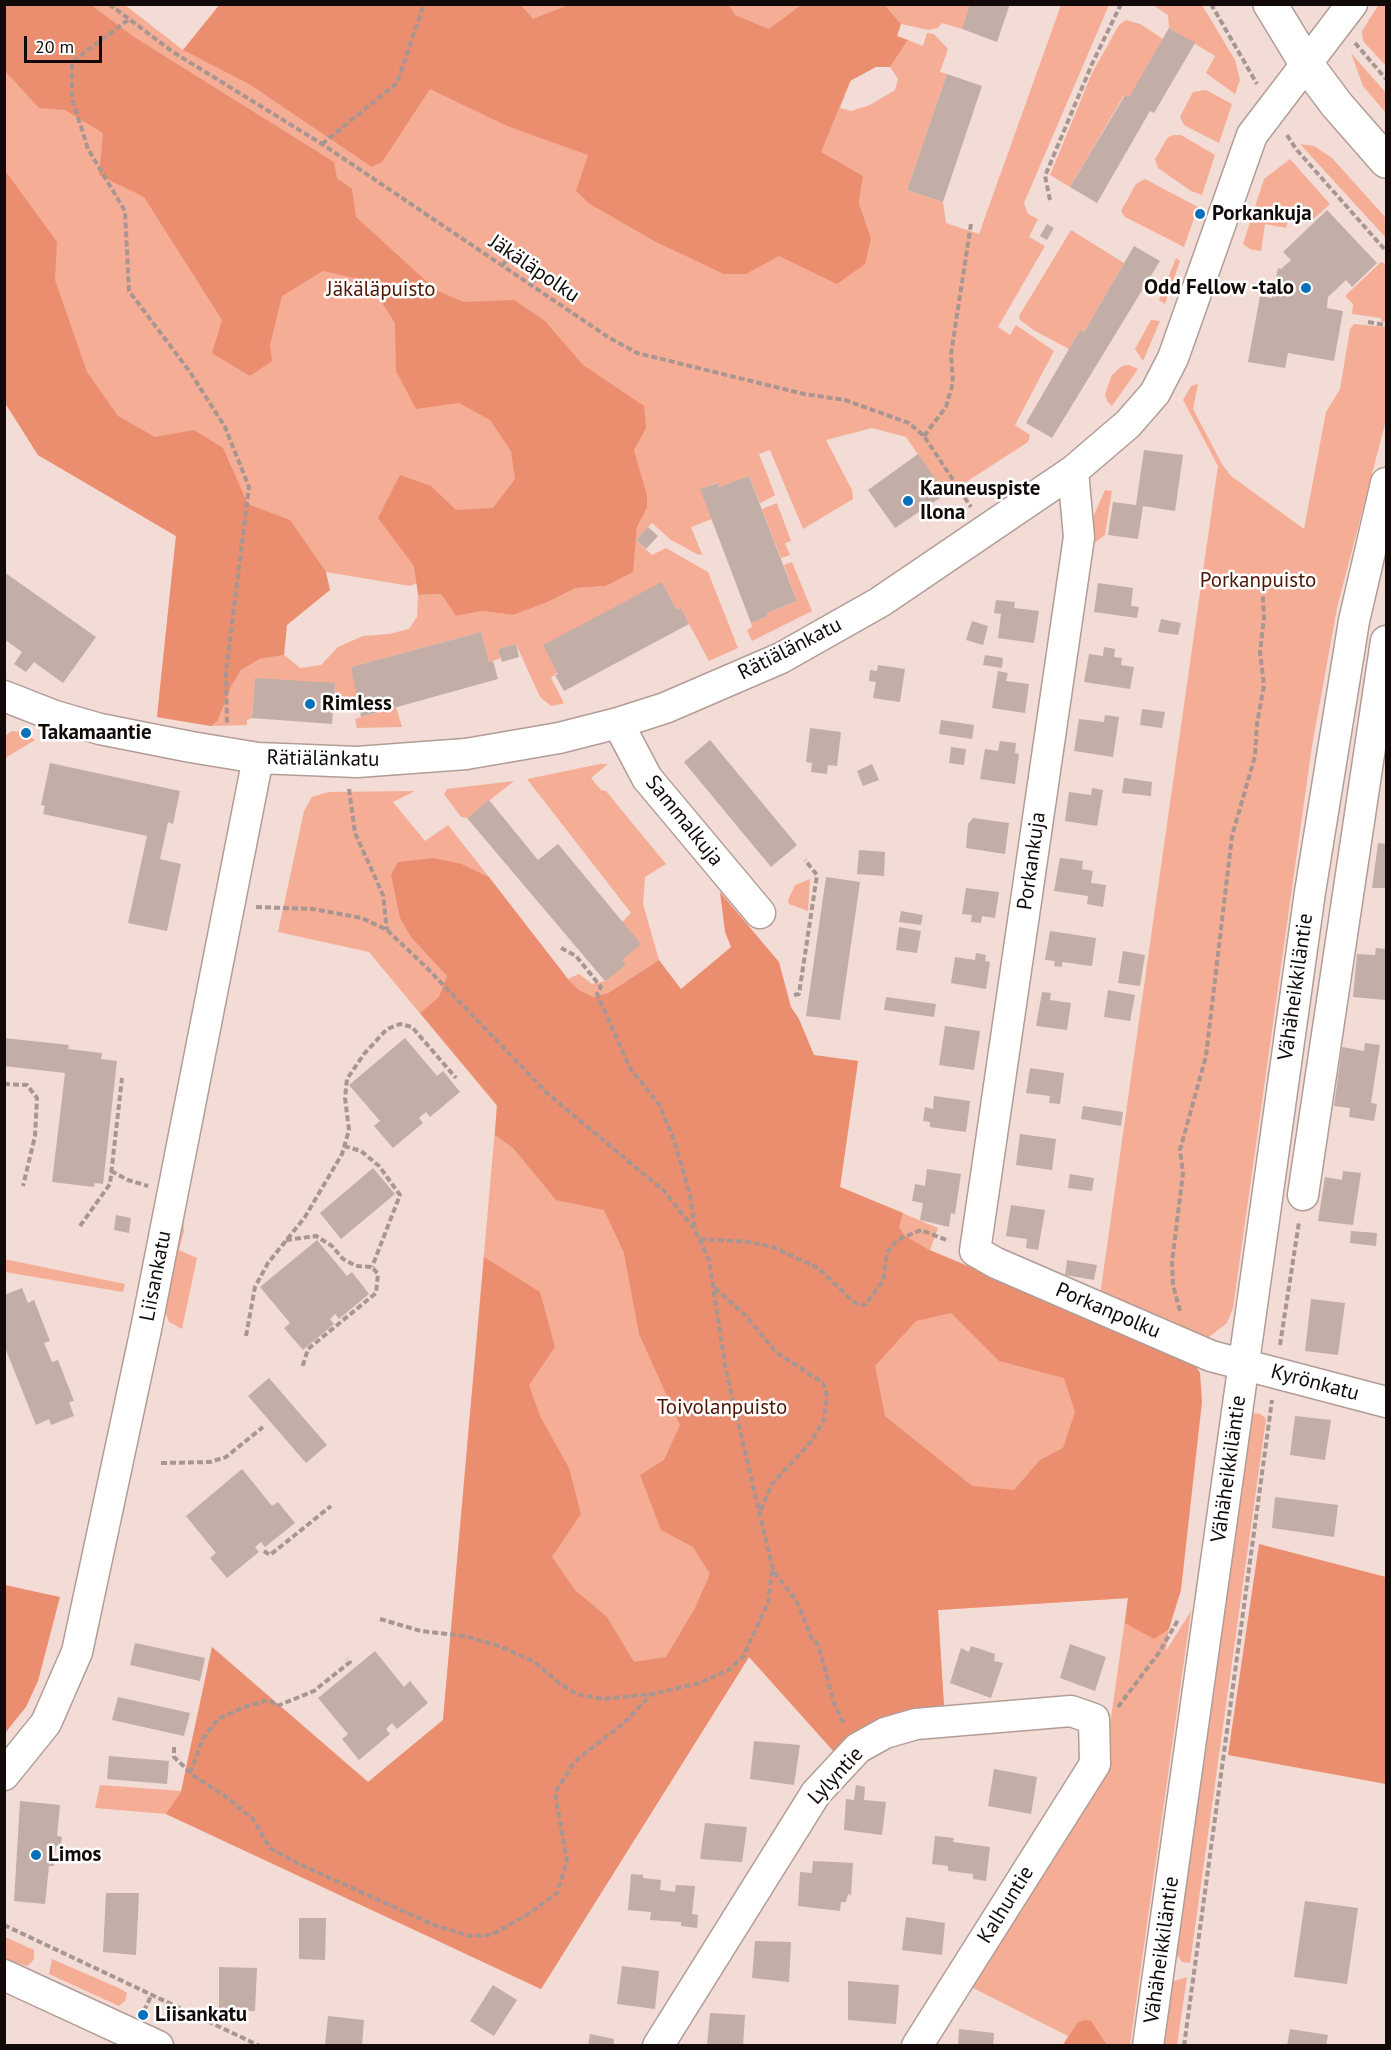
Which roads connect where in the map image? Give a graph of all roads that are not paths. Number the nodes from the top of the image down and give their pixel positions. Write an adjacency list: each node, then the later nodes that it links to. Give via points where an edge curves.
1 (1270, 4): 3 (main road)
2 (1352, 4): 3 (street, Rätiälänkatu)
3 (1307, 65): 4 (main road, via 1336,105); 5 (street, Rätiälänkatu, via 1252,135 1173,358 1155,393 1128,424)
4 (1386, 161)
5 (1073, 471): 9 (street, Rätiälänkatu, via 880,602 795,650 665,708); 15 (street, Porkankuja, via 1079,537)
6 (1386, 483): 11 (street, Vähäheikkiläntie, via 1354,621)
7 (1386, 640): 12 (street, Vähäheikkiläntie)
8 (4, 696): 10 (street, Rätiälänkatu, via 99,729)
9 (618, 723): 10 (street, Rätiälänkatu, via 503,749 450,756 357,762); 13 (street, Sammalkuja, via 647,778)
10 (258, 758): 19 (street, Liisankatu, via 148,1317 76,1652 46,1723)
11 (1310, 892): 12 (street, Vähäheikkiläntie); 16 (street, Vähäheikkiläntie)
12 (1346, 894): 14 (street, Vähäheikkiläntie)
13 (760, 913)
14 (1303, 1194)
15 (975, 1251): 16 (street, Porkanpolku)
16 (1243, 1366): 17 (street, Kyrönkatu, via 1276,1371); 24 (street, Vähäheikkiläntie)
17 (1386, 1402)
18 (1095, 1764): 22 (street, Lylyntie, via 1094,1719 1071,1711 916,1724 885,1733 858,1748 816,1793); 23 (street, Kalhuntie)
19 (4, 1774)
20 (4, 1975): 21 (street)
21 (158, 2046)
22 (658, 2046)
23 (917, 2046)
24 (1148, 2046)

